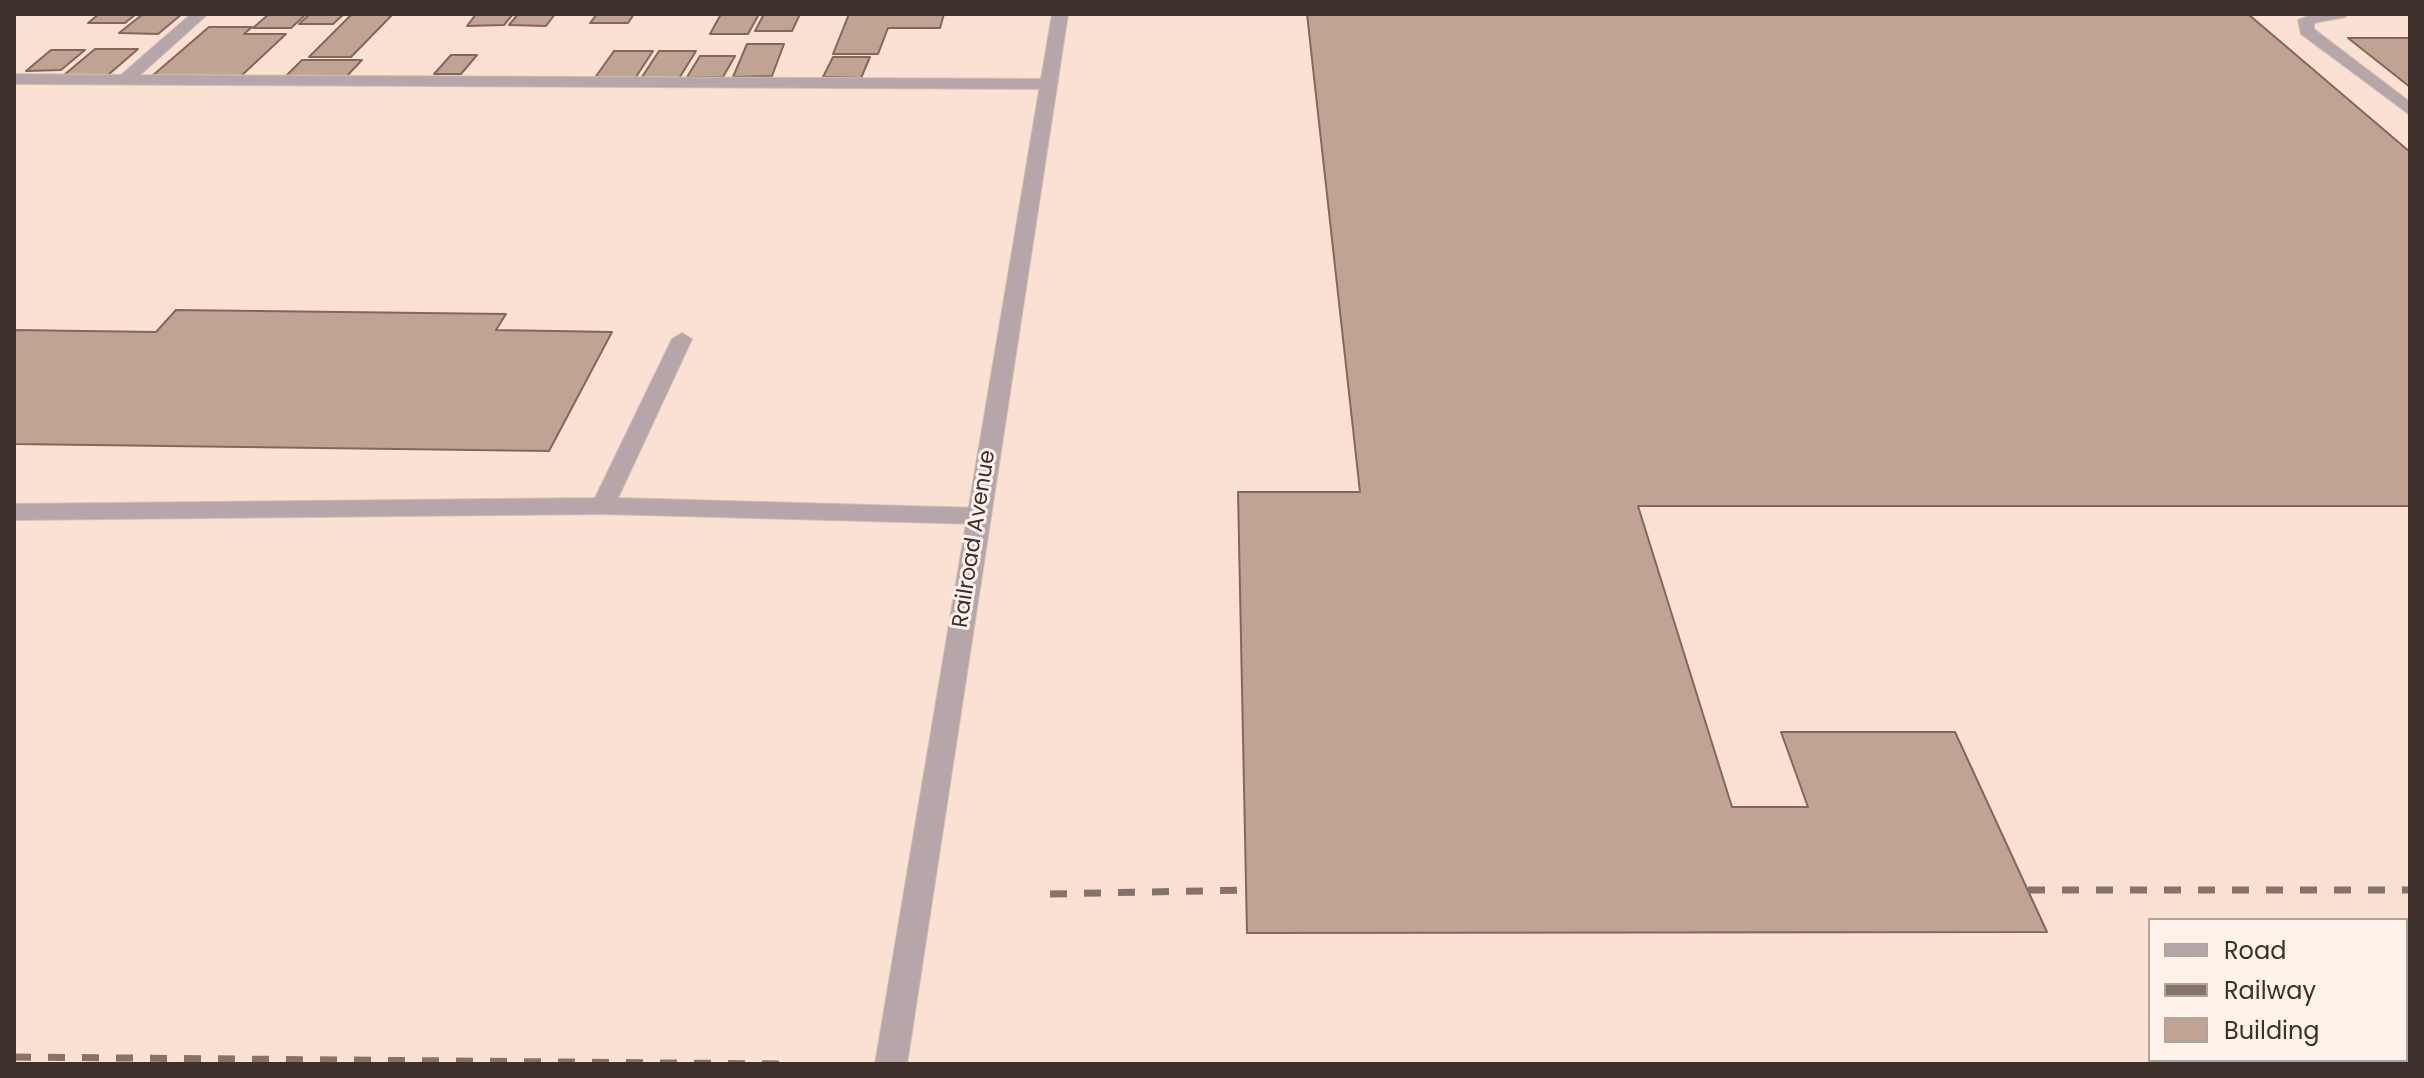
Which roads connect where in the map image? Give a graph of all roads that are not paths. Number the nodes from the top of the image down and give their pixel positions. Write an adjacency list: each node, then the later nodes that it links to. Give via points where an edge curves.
1 (200, 14): 5 (street)
2 (1060, 14): 6 (street, Railroad Avenue)
3 (2340, 14): 7 (street, via 2306,20 2306,31)
4 (14, 79): 5 (street)
5 (126, 79): 6 (street)
6 (1048, 84): 11 (street, Railroad Avenue)
7 (2410, 110)
8 (682, 339): 9 (street)
9 (603, 506): 10 (street); 11 (street)
10 (14, 512)
11 (979, 516): 12 (street, Railroad Avenue)
12 (891, 1064)

